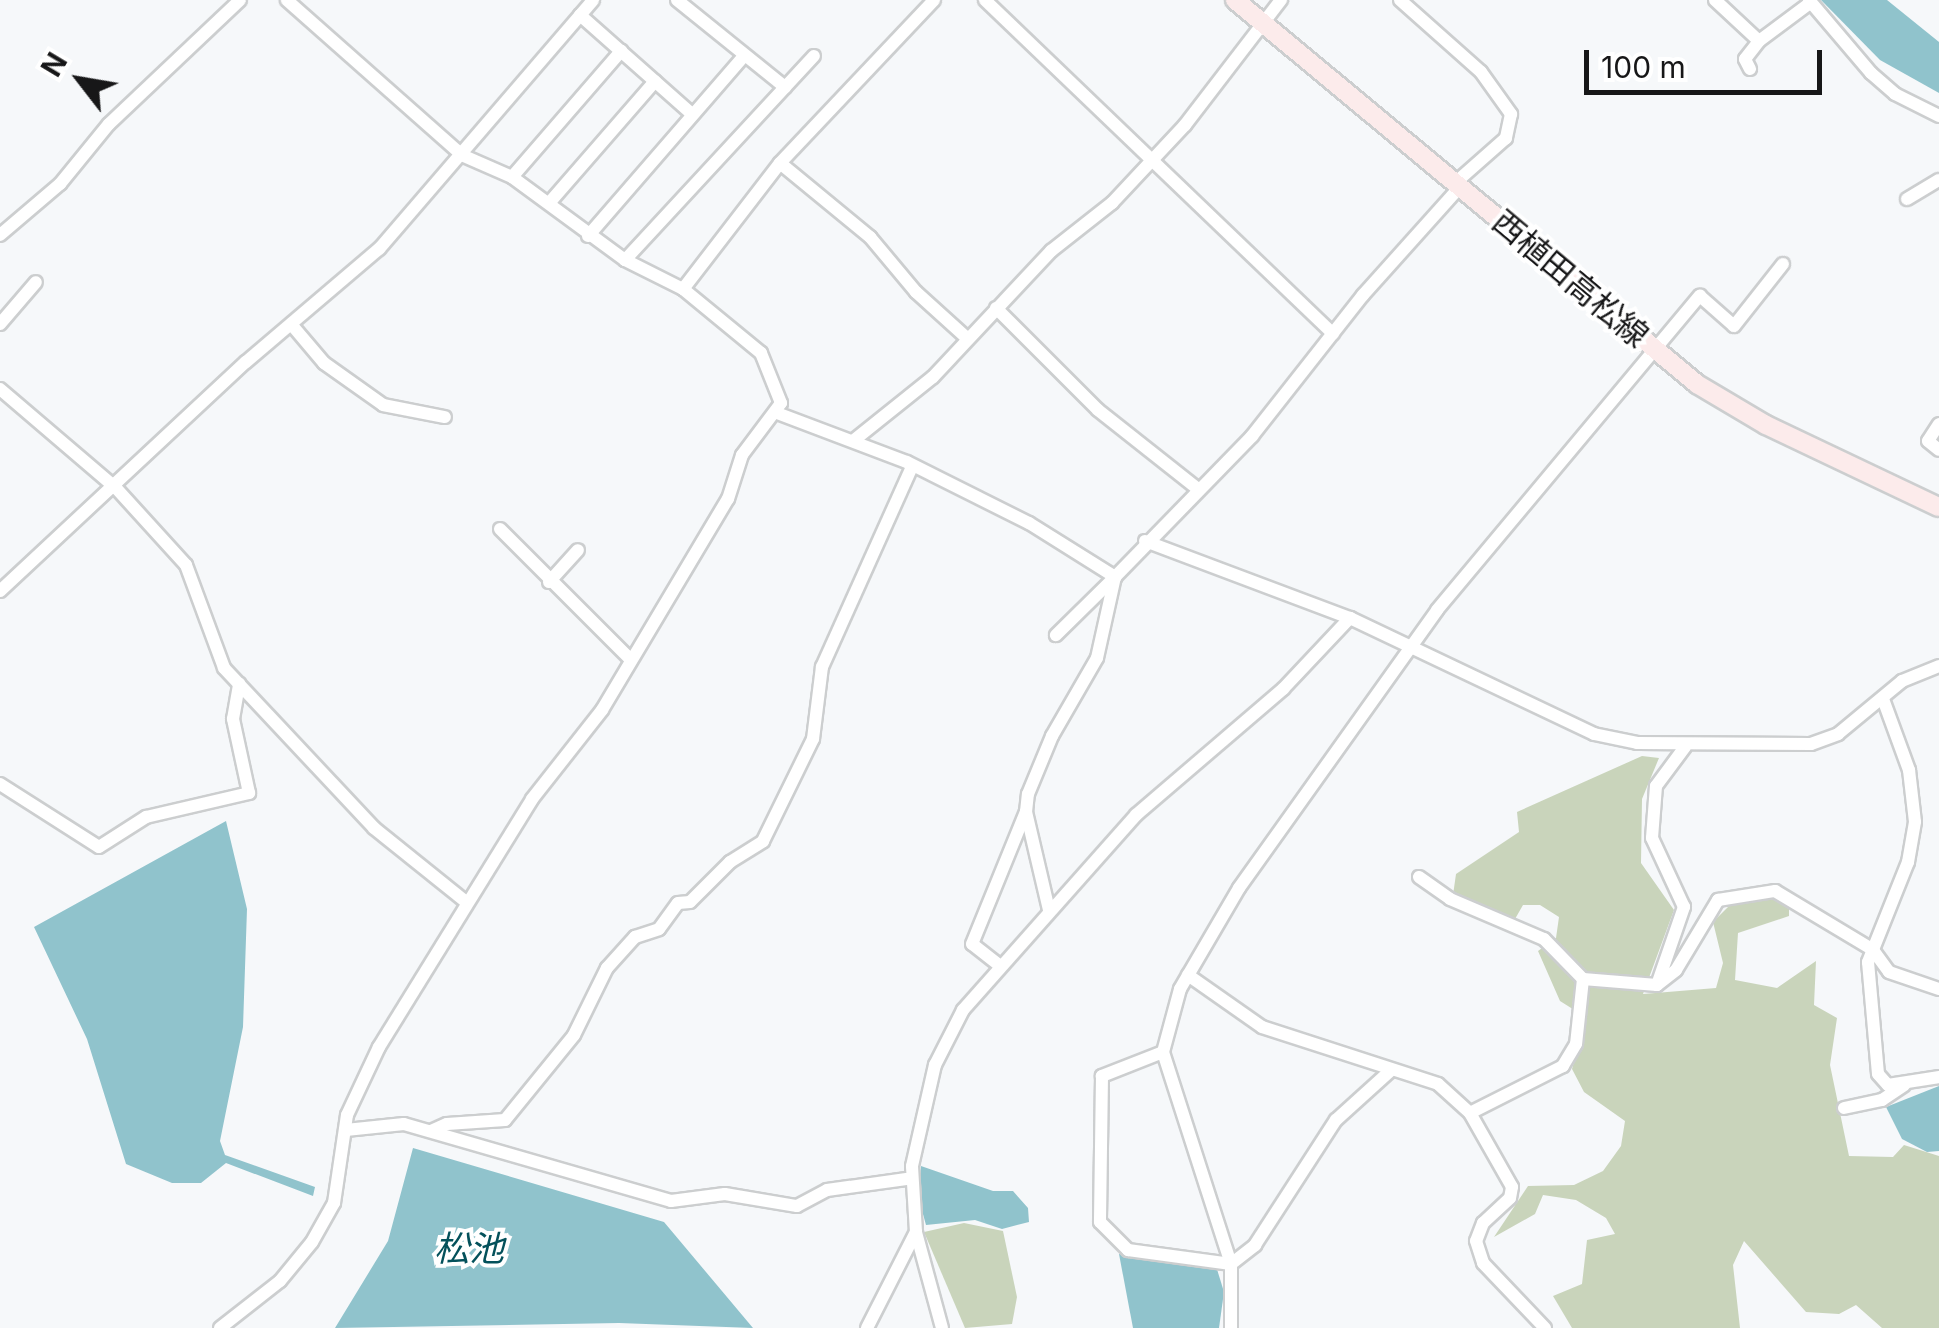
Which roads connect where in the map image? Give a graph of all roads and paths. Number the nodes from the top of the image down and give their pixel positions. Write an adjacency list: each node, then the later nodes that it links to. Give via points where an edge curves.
1 (240, 0): 31 (street, via 109,124 60,184)
2 (287, 0): 23 (street)
3 (594, 0): 12 (street)
4 (677, 0): 16 (street)
5 (934, 0): 25 (street)
6 (985, 0): 24 (street)
7 (1235, 0): 13 (main road, 西植田高松線)
8 (1281, 0): 13 (street)
9 (1400, 0): 28 (street, via 1481,72 1510,114 1506,138)
10 (1716, 0): 14 (street)
11 (1809, 1): 14 (street); 22 (street, via 1883,84)
12 (580, 15): 15 (street); 23 (street)
13 (1264, 24): 24 (street); 28 (main road, 西植田高松線)
14 (1759, 40): 18 (street, via 1745,59)
15 (621, 51): 19 (street); 26 (street)
16 (744, 56): 20 (street); 21 (street)
17 (814, 56): 20 (street)
18 (1750, 69)
19 (655, 81): 21 (street); 30 (street)
20 (785, 87): 33 (street)
21 (692, 114): 32 (street)
22 (1939, 116)
23 (462, 155): 26 (street); 39 (street, via 379,249)
24 (1154, 155): 37 (street, via 1112,203); 40 (street, via 1210,209 1210,219)
25 (780, 163): 36 (street); 41 (street, via 870,237 916,292)
26 (512, 176): 30 (street)
27 (1939, 180): 29 (street)
28 (1458, 185): 40 (street); 42 (main road, 西植田高松線)
29 (1907, 199)
30 (550, 202): 32 (street)
31 (0, 235)
32 (588, 236): 33 (street)
33 (625, 260): 36 (street)
34 (1783, 264): 42 (street, via 1734,326 1700,296)
35 (36, 282): 38 (street)
36 (683, 288): 44 (street, via 761,353 773,373)
37 (996, 308): 41 (street); 51 (street, via 1098,410)
38 (0, 324)
39 (291, 324): 45 (street, via 324,364 383,405); 50 (street)
40 (1334, 334): 51 (street, via 1252,436)
41 (968, 338): 47 (street, via 933,377)
42 (1659, 352): 52 (main road, 西植田高松線, via 1766,425); 61 (street)
43 (0, 389): 50 (street)
44 (777, 414): 47 (street); 62 (street, via 742,455 728,500)
45 (445, 418)
46 (1939, 424): 48 (street, via 1928,441)
47 (853, 441): 49 (street)
48 (1939, 450)
49 (911, 469): 56 (street, via 1029,524); 85 (street, via 822,667 813,738 763,841 690,902 678,903 659,928 635,937 606,968 574,1035 505,1120)
50 (116, 488): 58 (street); 64 (street, via 186,566 224,668)
51 (1198, 489): 54 (street)
52 (1939, 507)
53 (500, 528): 57 (street)
54 (1145, 541): 56 (street); 59 (street)
55 (578, 550): 57 (street)
56 (1115, 577): 60 (street); 68 (street, via 1097,658 1041,758)
57 (549, 582): 62 (street)
58 (0, 592)
59 (1350, 618): 61 (street); 71 (street, via 1284,688 1136,815)
60 (1056, 635)
61 (1408, 649): 66 (street, via 1594,734); 74 (street, via 1240,888)
62 (632, 660): 70 (street)
63 (1939, 666): 65 (street, via 1902,681)
64 (238, 684): 67 (street, via 233,718 249,793 146,818 100,847); 70 (street, via 374,828)
65 (1883, 699): 66 (street, via 1838,734 1811,744); 72 (street, via 1908,770 1915,822 1908,862)
66 (1686, 746): 76 (street, via 1656,786 1652,838 1684,907)
67 (0, 784)
68 (1026, 812): 71 (street); 73 (street, via 972,944)
69 (1420, 876): 75 (street, via 1450,899 1544,939)
70 (466, 902): 84 (street, via 379,1047)
71 (1049, 910): 73 (street)
72 (1873, 950): 76 (street, via 1792,898 1740,892 1718,900 1676,970); 77 (street, via 1890,972); 81 (street, via 1868,962 1878,1074 1888,1084)
73 (999, 965): 87 (street, via 962,1010 936,1066 912,1166)
74 (1188, 975): 78 (street); 79 (street, via 1262,1027)
75 (1583, 979): 76 (street); 83 (street, via 1576,1044 1563,1066)
76 (1657, 985)
77 (1939, 989)
78 (1163, 1052): 88 (street); 88 (street, via 1102,1076 1100,1222 1128,1250)
79 (1390, 1071): 83 (street, via 1438,1084); 88 (street, via 1336,1120 1255,1245)
80 (1939, 1077): 81 (street)
81 (1906, 1084): 82 (street, via 1882,1100)
82 (1844, 1108)
83 (1470, 1112): 93 (street, via 1512,1187 1476,1241 1518,1306)
84 (346, 1130): 85 (street, via 404,1124); 89 (street, via 334,1203 312,1242 280,1281)
85 (431, 1131): 86 (street, via 672,1201 725,1194 797,1206 827,1190)
86 (906, 1179)
87 (916, 1232): 90 (street); 91 (street)
88 (1230, 1264): 92 (street)
89 (220, 1328)
90 (867, 1328)
91 (942, 1328)
92 (1231, 1328)
93 (1546, 1328)

